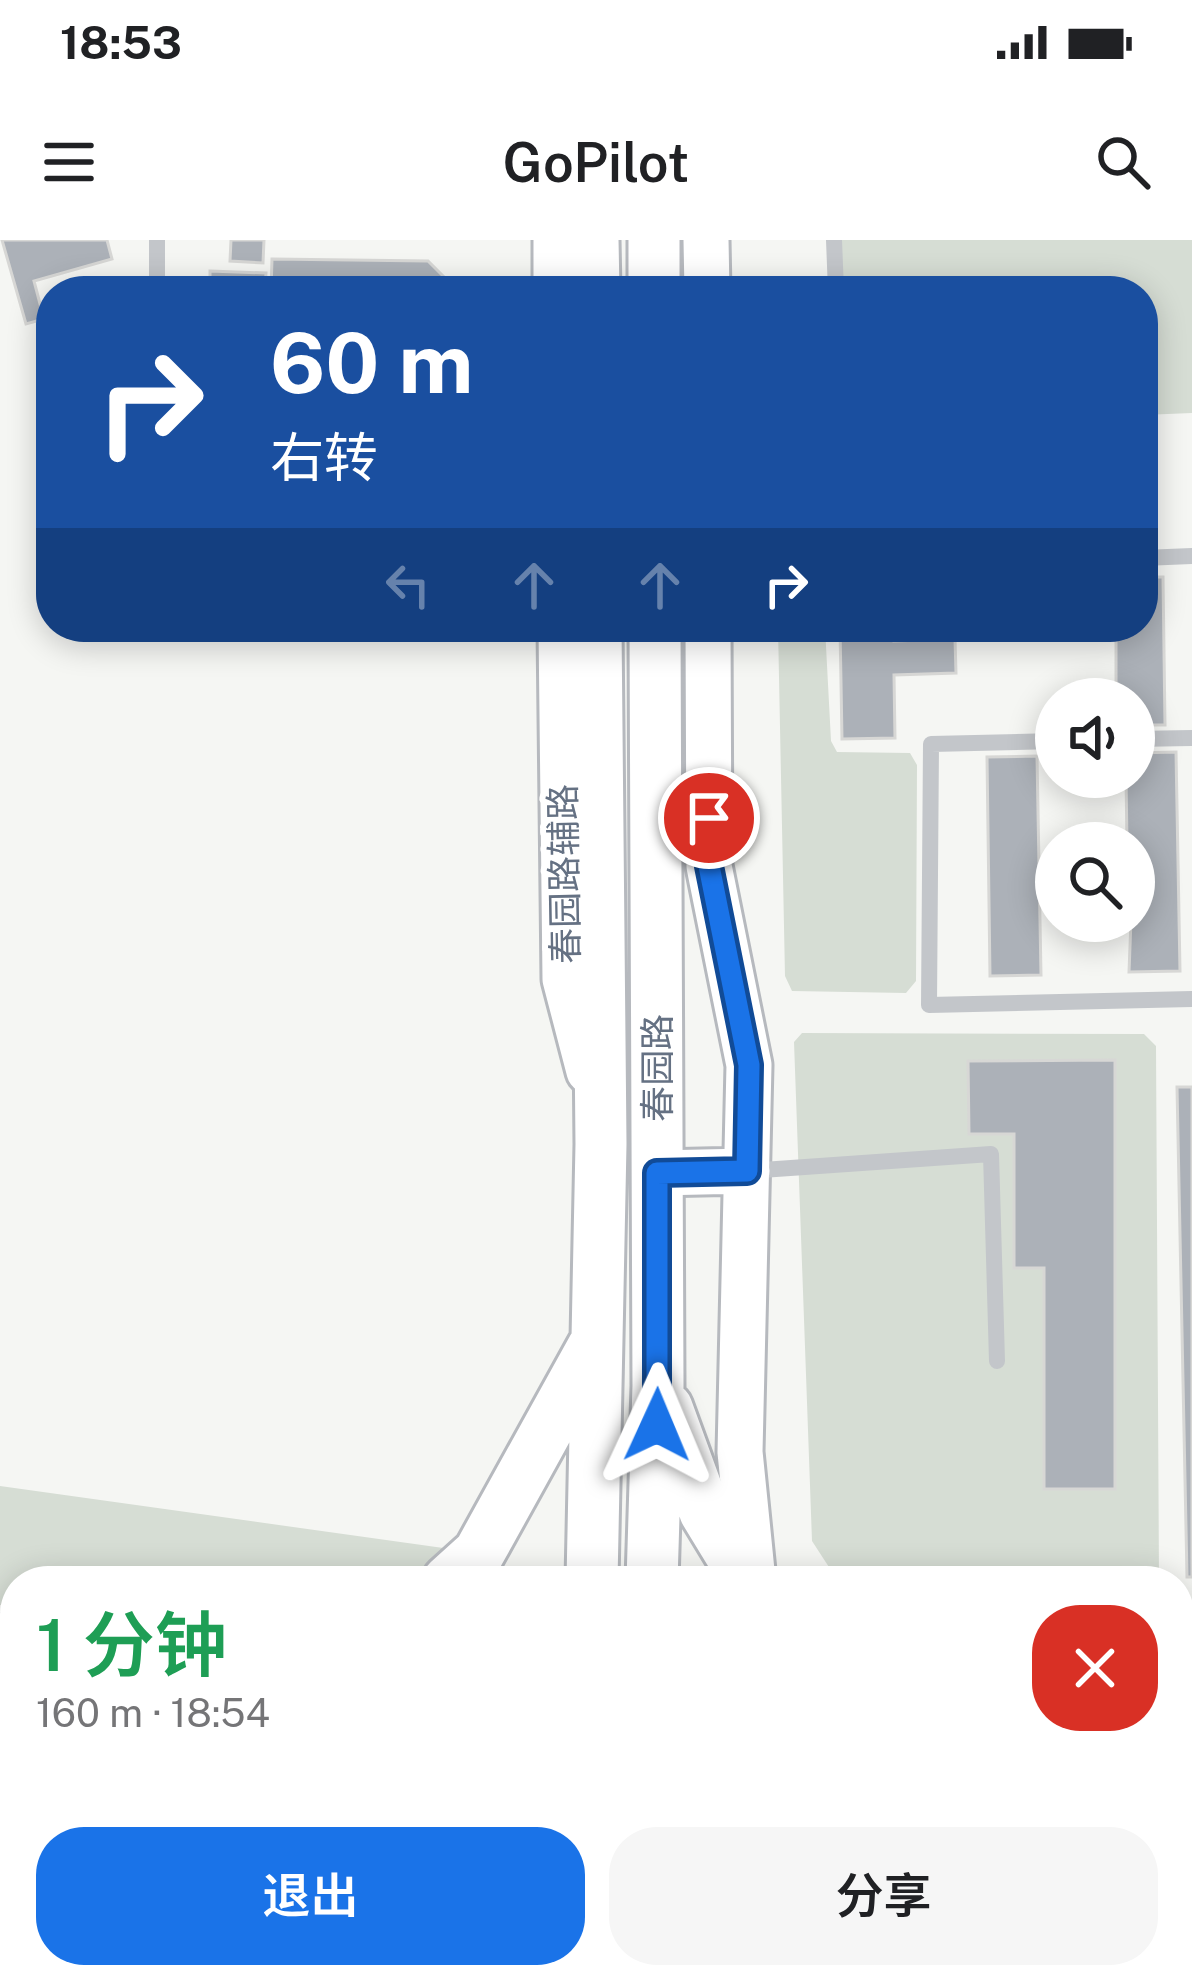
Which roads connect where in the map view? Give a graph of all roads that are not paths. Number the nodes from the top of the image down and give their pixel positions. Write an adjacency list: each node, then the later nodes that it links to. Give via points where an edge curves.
1 (157, 240): 7 (lane)
2 (556, 240): 8 (street)
3 (593, 240): 9 (main road)
4 (654, 240): 10 (main road)
5 (706, 240): 11 (street)
6 (834, 240): 12 (lane)
7 (157, 276)
8 (556, 276)
9 (593, 276)
10 (654, 276)
11 (706, 276)
12 (835, 276)
13 (1192, 556): 14 (lane)
14 (1158, 557)
15 (561, 642): 23 (street, 春园路辅路, via 565,980)
16 (596, 642): 23 (main road, 春园路)
17 (655, 642): 25 (main road, 春园路)
18 (708, 642): 24 (street, via 709,866 749,1065)
19 (1192, 738): 20 (lane)
20 (1155, 739)
21 (1035, 742): 22 (lane, via 931,744 929,1005)
22 (1192, 999)
23 (601, 1117): 26 (main road, 春园路)
24 (747, 1171): 25 (street); 27 (lane, via 991,1154); 33 (street, via 740,1452)
25 (657, 1173): 28 (main road, 春园路)
26 (596, 1341): 29 (main road); 30 (main road, 春园路)
27 (997, 1361)
28 (658, 1386): 31 (main road, 春园路); 32 (main road, via 705,1512)
29 (465, 1566)
30 (592, 1566)
31 (652, 1566)
32 (740, 1566)
33 (749, 1566)

